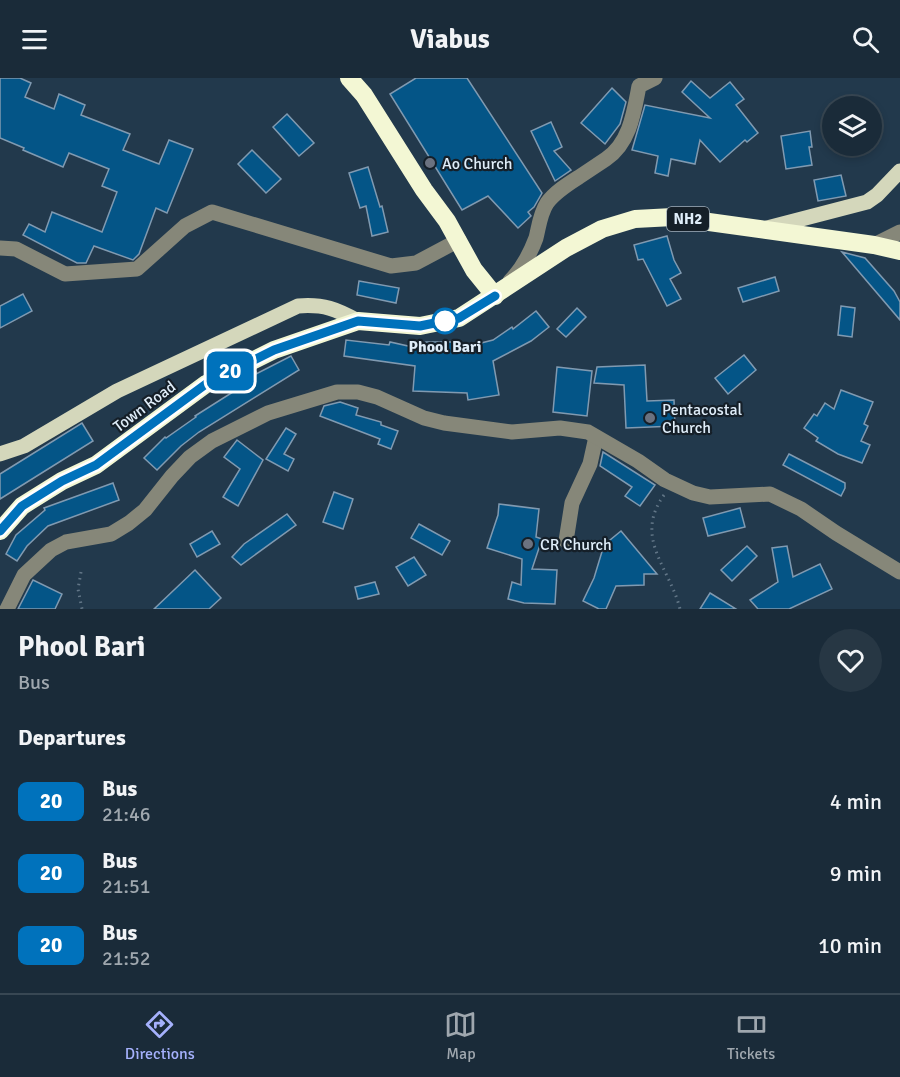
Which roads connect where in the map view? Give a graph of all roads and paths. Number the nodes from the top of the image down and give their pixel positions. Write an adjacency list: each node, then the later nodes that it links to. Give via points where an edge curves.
1 (349, 78): 6 (highway)
2 (655, 78): 10 (street, via 639,86 630,127 620,146 548,202 519,272)
3 (900, 171): 4 (main road, via 867,202)
4 (764, 229): 7 (highway, NH2); 10 (highway, NH2, via 673,217 634,219 602,229 566,248)
5 (900, 232): 7 (street)
6 (459, 240): 8 (street, via 416,263 391,266 212,212 185,226 137,269 65,274 16,249); 10 (highway, via 474,270)
7 (874, 245): 9 (highway, NH2)
8 (0, 248)
9 (900, 251)
10 (495, 296): 11 (highway, Town Road / NH2, via 459,318 420,326)
11 (358, 321): 13 (main road, via 318,304 298,306 117,391 24,446); 15 (highway, Town Road / NH2, via 274,350 206,384 96,465 22,506)
12 (596, 437): 14 (street); 16 (street, via 590,464 572,503); 19 (street, via 560,428 512,432 444,423 377,397 337,392 268,413 212,441 190,457 129,523 111,534 66,542 51,550 24,576)
13 (0, 454)
14 (672, 484): 18 (street, via 710,497 770,494 801,509); 21 (path, via 655,511 651,537)
15 (0, 531)
16 (566, 541)
17 (81, 572): 20 (path, via 78,589)
18 (900, 572)
19 (6, 609)
20 (82, 609)
21 (680, 609)

